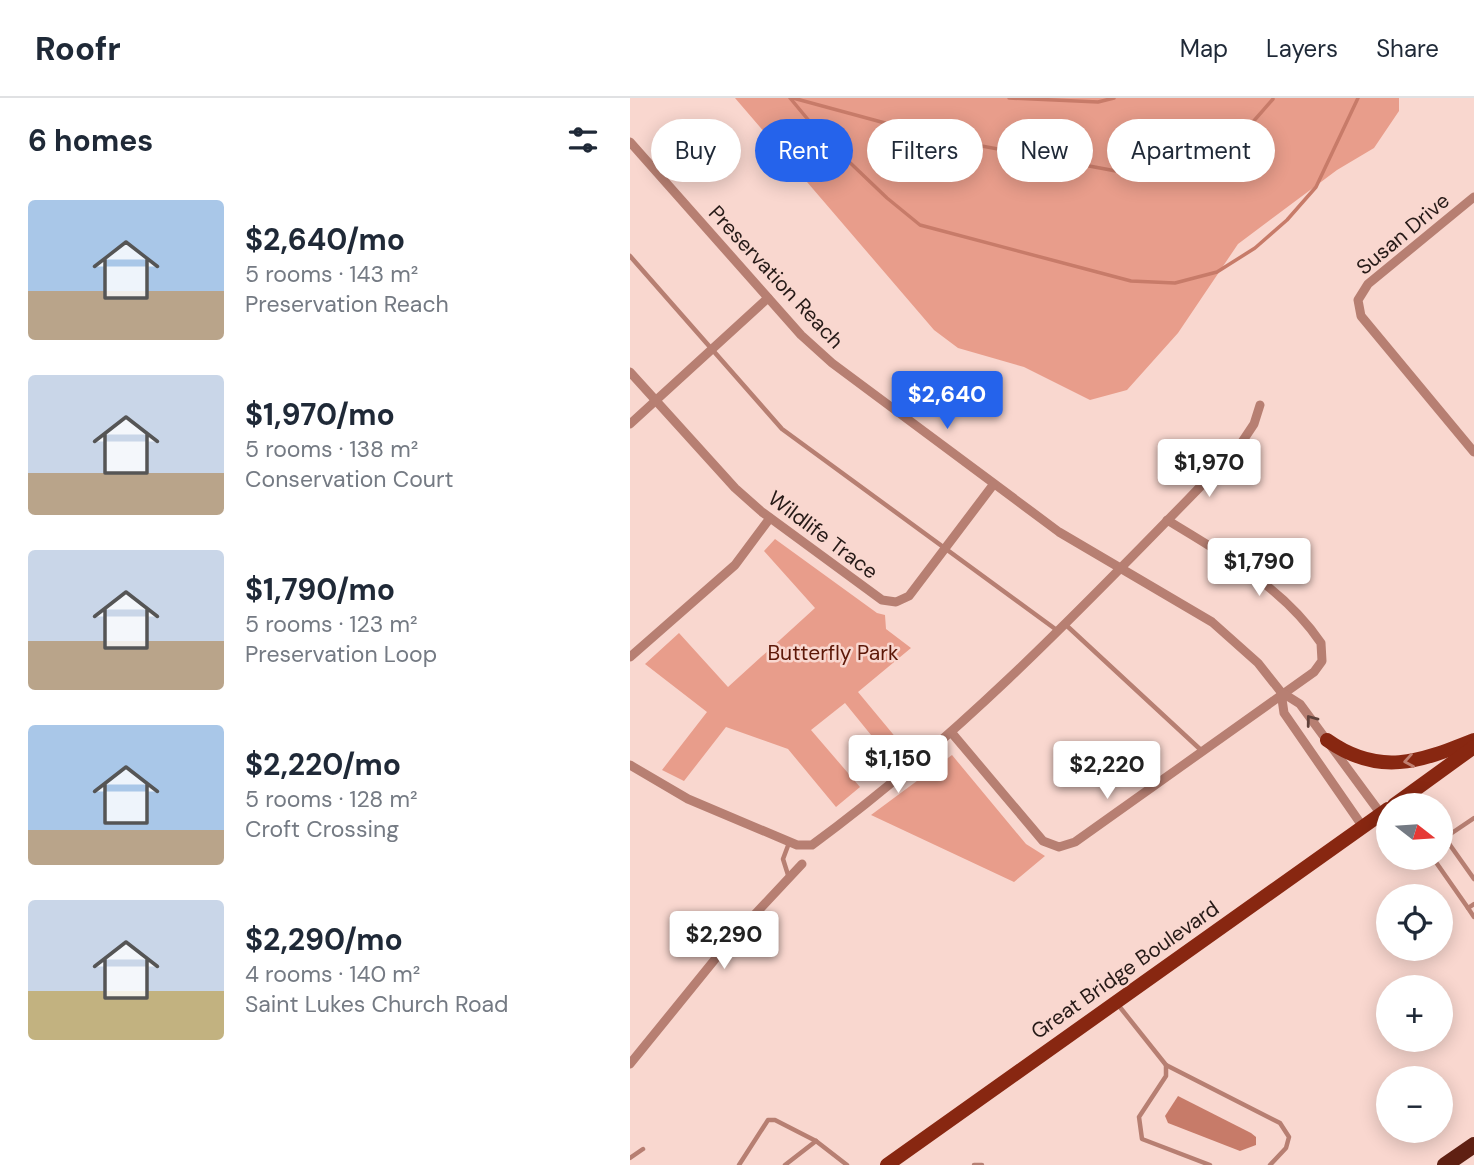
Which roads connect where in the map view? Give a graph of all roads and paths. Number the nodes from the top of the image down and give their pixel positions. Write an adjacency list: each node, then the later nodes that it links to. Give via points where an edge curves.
1 (630, 142): 4 (street, Preservation Reach)
2 (1474, 197): 10 (street, Susan Drive, via 1368,284 1358,300 1362,316)
3 (630, 256): 5 (lane)
4 (768, 298): 5 (street); 11 (street, Preservation Reach, via 832,363)
5 (711, 350): 7 (street); 14 (lane, via 782,429)
6 (630, 372): 7 (street, Wildlife Trace)
7 (656, 401): 9 (street); 12 (street, Wildlife Trace, via 735,488)
8 (1260, 405): 13 (street, via 1238,448)
9 (630, 424)
10 (1474, 452)
11 (993, 485): 14 (street, Wildlife Trace); 15 (street, Preservation Reach)
12 (770, 518): 14 (street, Wildlife Trace, via 877,597 890,601 909,596); 17 (street, via 735,565)
13 (1167, 520): 15 (street); 18 (street, via 1273,590 1321,642 1322,661 1314,672)
14 (946, 548): 16 (lane)
15 (1120, 568): 16 (street); 18 (street, Preservation Reach, via 1212,622)
16 (1062, 628): 19 (street); 23 (lane)
17 (630, 657)
18 (1281, 692): 20 (street, Preservation Reach, one-way to 18, via 1300,704); 23 (street); 29 (street, Preservation Reach, via 1284,713)
19 (951, 732): 23 (street, via 1038,835 1059,847 1075,842); 31 (street, via 812,845)
20 (1327, 740): 21 (main road, one-way to 20, via 1400,763 1363,759); 25 (street, Preservation Reach)
21 (1474, 740)
22 (1474, 747): 26 (main road, Great Bridge Boulevard)
23 (1202, 751)
24 (630, 765): 31 (street, via 688,799)
25 (1378, 793)
26 (1410, 793)
27 (1376, 818): 29 (main road, Great Bridge Boulevard)
28 (1474, 818): 30 (lane)
29 (1363, 827): 40 (main road, Great Bridge Boulevard)
30 (1453, 832)
31 (789, 842): 35 (lane, via 783,859)
32 (1453, 852): 36 (lane)
33 (802, 864): 35 (street)
34 (1441, 870): 38 (lane)
35 (789, 878): 41 (street, via 729,942)
36 (1474, 879)
37 (1474, 904): 38 (lane)
38 (1468, 908): 39 (lane)
39 (1474, 917)
40 (1116, 1002): 42 (lane); 50 (main road, Great Bridge Boulevard)
41 (630, 1064)
42 (1166, 1065): 53 (lane, via 1166,1076 1139,1117 1142,1139); 54 (lane, via 1280,1123 1289,1137 1286,1148)
43 (816, 1141): 47 (lane, via 768,1120); 48 (lane); 49 (lane)
44 (1474, 1144): 55 (highway)
45 (643, 1149): 46 (lane)
46 (630, 1158)
47 (739, 1165)
48 (785, 1165)
49 (847, 1165)
50 (887, 1165)
51 (974, 1165): 52 (lane)
52 (982, 1165)
53 (1210, 1165)
54 (1270, 1165)
55 (1445, 1165)

